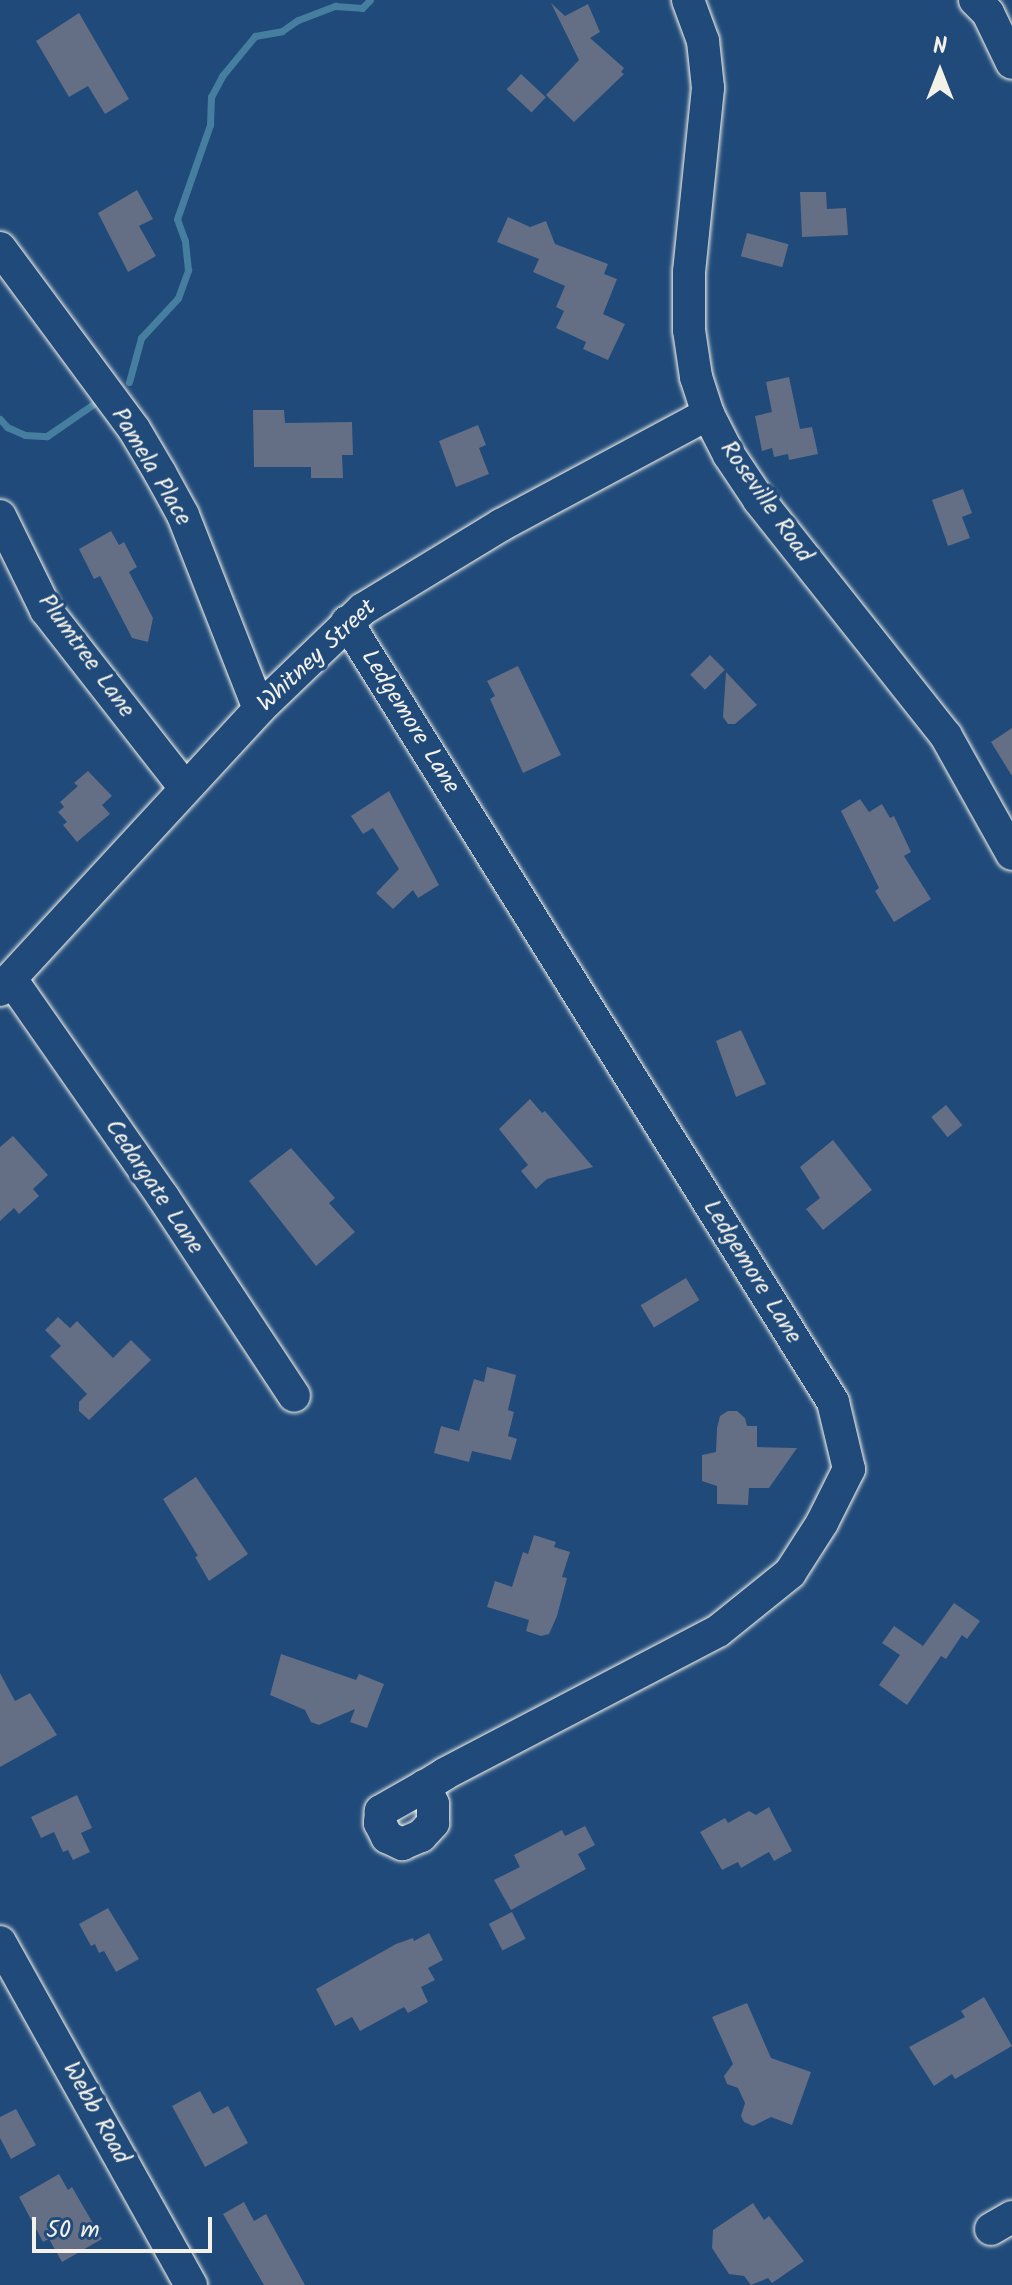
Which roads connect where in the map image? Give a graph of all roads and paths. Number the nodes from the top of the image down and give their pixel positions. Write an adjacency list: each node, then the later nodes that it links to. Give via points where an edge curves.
1 (688, 0): 5 (street, Roseville Road, via 703,41 708,88 689,272 694,361)
2 (975, 0): 3 (street, via 988,13)
3 (1012, 63)
4 (0, 248): 8 (street, Pamela Place, via 134,429 160,473 183,515)
5 (708, 414): 7 (street, Whitney Street, via 426,568); 10 (street, Roseville Road, via 759,500 946,736)
6 (0, 516): 9 (street, Plumtree Lane, via 46,610)
7 (347, 622): 8 (street, Whitney Street); 13 (street, Ledgemore Lane, via 833,1402 849,1469 790,1573 718,1631)
8 (259, 709): 9 (street, Whitney Street)
9 (185, 788): 11 (street, Whitney Street)
10 (1012, 854)
11 (6, 985): 12 (street, Cedargate Lane, via 163,1197)
12 (294, 1396)
13 (425, 1786)
14 (0, 1942): 15 (street, Webb Road)
15 (191, 2285)

